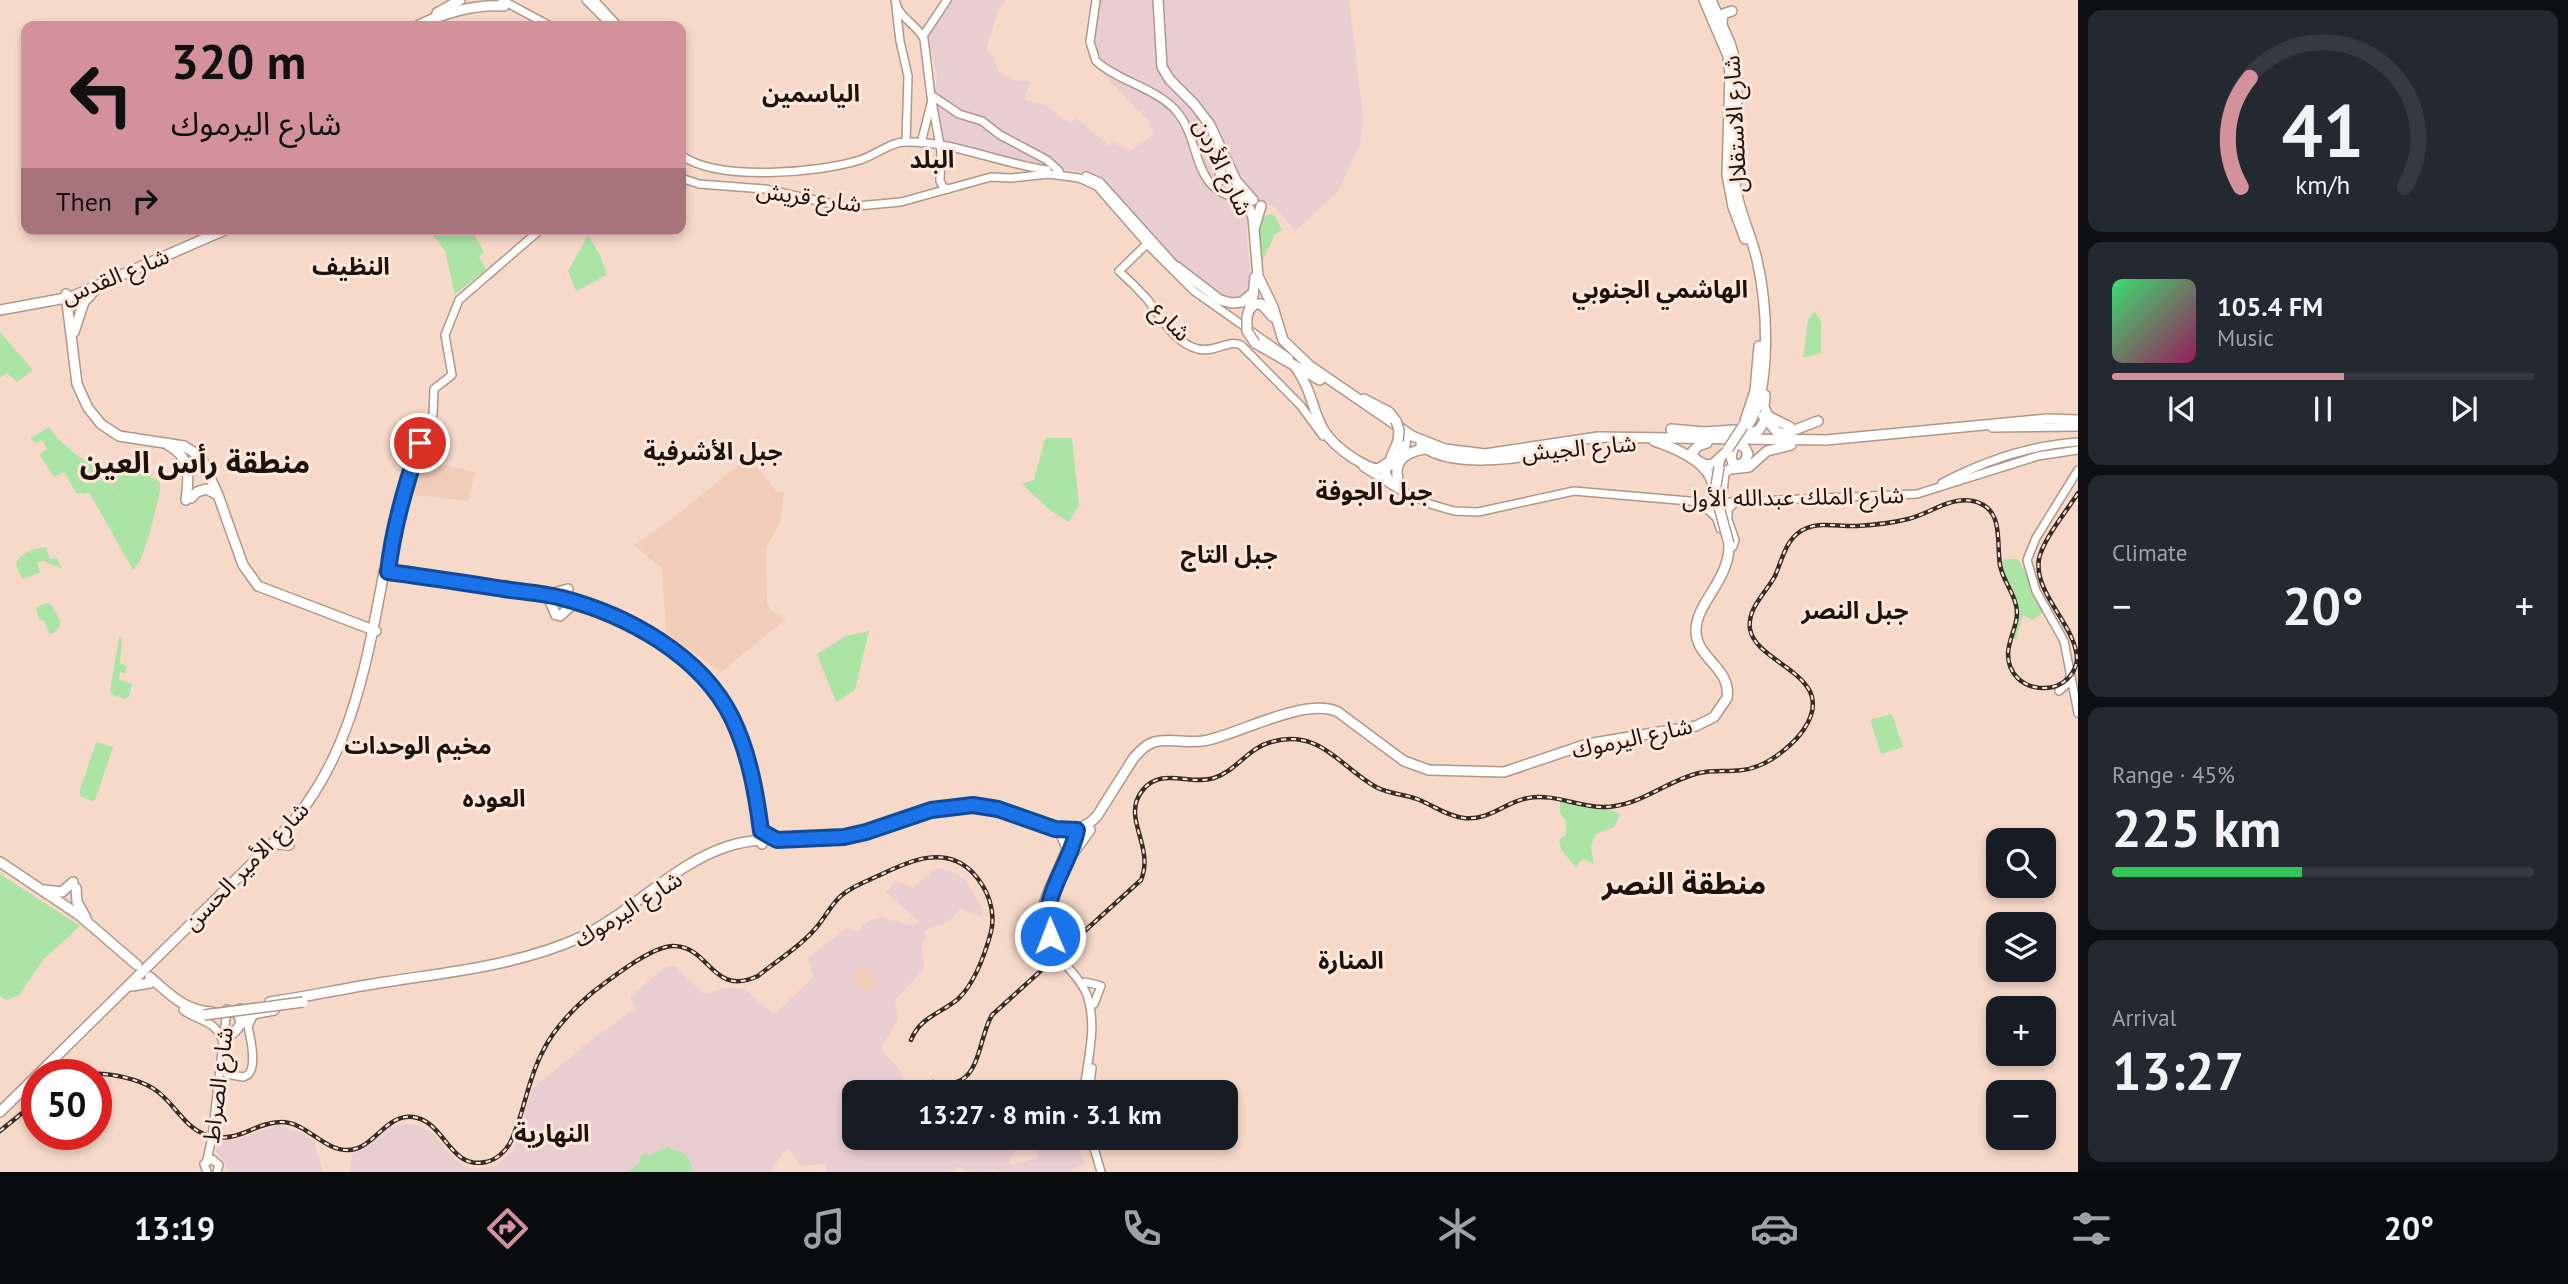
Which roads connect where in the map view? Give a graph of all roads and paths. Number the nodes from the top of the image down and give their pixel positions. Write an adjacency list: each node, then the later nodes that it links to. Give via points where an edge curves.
1 (460, 0): 14 (highway)
2 (495, 0): 11 (main road)
3 (586, 0): 18 (main road)
4 (593, 0): 19 (main road)
5 (947, 0): 21 (main road)
6 (1096, 0): 36 (main road, via 1090,42 1095,59 1174,108 1189,132 1202,172)
7 (1156, 0): 29 (highway, شارع الأردن, via 1160,75 1201,118); 33 (highway, شارع الأردن, via 1164,73 1207,121)
8 (1704, 0): 78 (highway, شارع الاستقلال, via 1728,56 1728,187 1754,263 1758,304 1756,384)
9 (1716, 0): 20 (highway, شارع الاستقلال)
10 (896, 2): 21 (main road); 23 (main road, via 908,78)
11 (503, 3): 12 (highway); 16 (main road); 17 (main road)
12 (475, 4): 15 (highway)
13 (1732, 11): 20 (highway, via 1723,14)
14 (420, 21)
15 (430, 21)
16 (533, 21)
17 (540, 21)
18 (607, 21)
19 (613, 21)
20 (1723, 25): 57 (highway, شارع الاستقلال, via 1736,67 1735,185 1759,269)
21 (923, 34): 22 (main road)
22 (933, 99): 24 (main road); 25 (main road); 32 (main road, via 982,121)
23 (906, 142): 24 (main road); 27 (main road, via 861,160 777,174 700,164)
24 (921, 143): 25 (main road)
25 (941, 146): 26 (main road); 28 (main road)
26 (950, 148): 28 (main road); 30 (main road)
27 (686, 157)
28 (942, 162): 37 (main road, via 940,181)
29 (1221, 164): 36 (highway, via 1220,179); 38 (highway, شارع الأردن)
30 (1017, 166): 31 (main road); 34 (main road)
31 (1028, 171): 32 (main road); 34 (main road, شارع قريش); 43 (main road, via 1094,184)
32 (1059, 171): 43 (main road, via 1098,180)
33 (1232, 176): 38 (highway, شارع الأردن); 39 (highway, via 1262,206)
34 (1018, 177): 37 (main road, شارع قريش, via 988,177)
35 (686, 180): 37 (main road, شارع قريش, via 765,189 846,207 901,202)
36 (1213, 185): 38 (main road)
37 (948, 189)
38 (1239, 196): 39 (highway, شارع الأردن); 46 (highway, شارع الأردن, via 1251,220)
39 (1255, 223): 52 (highway, شارع الأردن, via 1258,276)
40 (205, 235): 47 (highway, شارع القدس)
41 (213, 235): 45 (highway, شارع القدس)
42 (534, 235): 92 (main road, شارع الأمير الحسن, via 459,300 446,335 452,375 434,390 432,414 402,496)
43 (1147, 243): 44 (main road, شارع الجيش); 54 (main road, via 1121,268 1175,332 1200,349); 58 (main road, via 1213,306)
44 (1177, 267): 46 (highway, via 1223,301 1239,303); 56 (main road, شارع الجيش, via 1214,301)
45 (100, 285): 47 (highway, شارع القدس); 53 (highway, via 84,302)
46 (1254, 292): 51 (highway, شارع الأردن)
47 (68, 296): 48 (highway, شارع القدس); 49 (highway, شارع القدس); 50 (highway); 53 (highway)
48 (51, 302): 49 (highway, شارع القدس); 50 (highway)
49 (0, 308)
50 (69, 311): 74 (highway, via 75,376 88,408 113,433)
51 (1248, 313): 52 (highway, via 1261,304); 55 (highway, شارع الأردن, bridge, via 1247,331 1255,343)
52 (1276, 321): 56 (highway, شارع الأردن, via 1285,343)
53 (74, 332): 91 (highway, via 80,380 103,421 125,433 195,446 208,459)
54 (1233, 342): 59 (main road, via 1248,348 1303,402); 63 (main road, شارع الملك عبدالله الأول, via 1272,375)
55 (1294, 365): 58 (highway, شارع الأردن); 59 (highway)
56 (1310, 366): 60 (highway, شارع الجيش)
57 (1765, 367): 61 (highway, شارع الاستقلال); 68 (highway, via 1766,413)
58 (1315, 376): 71 (highway)
59 (1305, 386): 69 (highway)
60 (1340, 388): 71 (highway, bridge, via 1385,409 1396,421); 72 (highway, شارع الجيش, via 1412,436 1463,452 1486,454 1598,437)
61 (1753, 418): 62 (highway, via 1760,414); 78 (highway, شارع الاستقلال)
62 (1766, 419): 64 (highway, via 1784,434); 78 (highway)
63 (1312, 420): 69 (highway); 83 (main road, شارع الملك عبدالله الأول, via 1335,448)
64 (1818, 420): 68 (highway); 73 (highway, via 1818,433)
65 (2078, 421): 66 (main road); 66 (highway, شارع الجيش, via 2020,420)
66 (1996, 426): 73 (highway, شارع الجيش); 75 (highway, شارع الجيش, via 1878,441)
67 (1667, 428): 72 (highway)
68 (1790, 429): 73 (highway); 78 (highway)
69 (1324, 433): 80 (highway)
70 (1706, 438): 72 (highway, شارع الجيش); 72 (highway, شارع الجيش, via 1671,429 1674,438); 73 (highway, شارع الجيش); 78 (highway, via 1734,430); 78 (highway, via 1693,450 1695,458 1709,466)
71 (1401, 439): 76 (highway); 79 (highway)
72 (1657, 439): 76 (highway, شارع الجيش, via 1475,459 1450,457); 87 (highway, via 1708,474)
73 (1831, 440)
74 (163, 443): 85 (highway, via 184,446 201,457); 85 (highway, via 188,465 188,499 206,489)
75 (1792, 445): 78 (highway, شارع الجيش); 78 (highway, via 1767,451 1745,469 1730,469)
76 (1423, 447): 84 (highway, via 1402,458 1396,472)
77 (2078, 449): 87 (main road, شارع الملك عبدالله الأول, via 2049,445 1998,459 1917,494)
78 (1733, 451): 87 (highway); 87 (highway); 90 (highway, شارع اليرموك, bridge, via 1715,492)
79 (1388, 462): 80 (highway, via 1378,469); 84 (highway, via 1387,477)
80 (1367, 467): 83 (highway)
81 (2078, 470): 97 (main road, via 2027,560 2036,591 2064,641)
82 (2078, 476): 97 (main road, via 2038,540 2030,562 2065,639)
83 (1384, 481): 86 (main road, شارع الملك عبدالله الأول, via 1430,504 1464,512 1489,511 1574,491)
84 (1400, 486): 87 (main road, شارع الملك عبدالله الأول, via 1437,504 1477,509 1573,488)
85 (218, 495): 91 (highway)
86 (1653, 498): 87 (main road, شارع الملك عبدالله الأول); 88 (main road)
87 (1717, 499): 89 (highway); 89 (highway)
88 (1632, 500)
89 (1722, 518): 90 (highway)
90 (1731, 547): 100 (highway, شارع اليرموك, via 1696,630 1699,644 1727,683 1726,704 1712,719 1696,726); 100 (highway, شارع اليرموك, via 1728,573 1699,630 1704,646 1729,678 1731,701 1706,726)
91 (245, 564): 95 (highway, via 263,584); 95 (highway, via 258,586)
92 (387, 575): 93 (highway); 95 (highway, شارع الأمير الحسن)
93 (548, 597): 94 (highway); 94 (highway, via 570,590); 94 (highway, via 558,616)
94 (573, 603): 103 (highway, via 674,655 714,696 733,726); 103 (highway, via 650,637 680,655 710,684 741,740 755,791)
95 (373, 627): 96 (highway, شارع الأمير الحسن)
96 (368, 666): 111 (highway, شارع الأمير الحسن, via 344,738 309,804); 111 (highway, شارع الأمير الحسن, via 342,750 309,809 288,834 289,845 278,844)
97 (2072, 669): 98 (main road); 98 (main road, via 2062,693)
98 (2077, 704): 99 (main road)
99 (2078, 713)
100 (1606, 744): 101 (highway, via 1484,778 1421,773 1400,763 1336,715 1309,711 1212,745 1151,749 1138,760); 102 (highway, شارع اليرموك, via 1587,744 1504,772 1429,770 1404,761 1338,712 1306,708 1206,741 1156,741 1145,746 1097,816)
101 (1090, 830): 102 (highway); 105 (highway)
102 (1071, 833): 103 (highway, شارع اليرموك, via 970,810 931,815 851,840); 103 (highway, شارع اليرموك, via 973,805 931,810 844,837); 104 (highway); 105 (main road)
103 (760, 839): 107 (highway, شارع اليرموك); 107 (highway, شارع اليرموك, via 717,850)
104 (1067, 848): 126 (main road, via 1043,905 1042,923 1052,948 1081,983 1090,1004)
105 (1066, 863): 114 (main road, via 1046,923 1053,943)
106 (0, 865): 108 (highway); 112 (highway)
107 (682, 873): 110 (highway, شارع اليرموك)
108 (38, 888): 109 (highway); 109 (highway, via 62,892 75,885 77,902)
109 (89, 923): 112 (highway)
110 (577, 941): 116 (highway, شارع اليرموك, via 518,963); 118 (highway, شارع اليرموك, via 484,966)
111 (153, 962): 112 (highway); 113 (highway); 115 (highway, شارع الأمير الحسن)
112 (134, 965): 115 (highway)
113 (151, 979): 115 (highway); 118 (highway, شارع اليرموك, via 189,1007 209,1012); 119 (highway)
114 (1085, 982): 117 (main road); 117 (main road, via 1099,986)
115 (130, 985): 123 (highway, شارع الأمير الحسن); 129 (highway, شارع الأمير الحسن)
116 (320, 999): 118 (highway, شارع اليرموك, bridge); 120 (highway, via 253,1014)
117 (1094, 1004): 127 (main road, via 1096,1036)
118 (233, 1010): 119 (highway, شارع اليرموك, bridge, via 209,1015); 120 (highway); 122 (main road, شارع الصراط)
119 (187, 1011): 122 (main road, via 216,1027)
120 (244, 1025): 121 (main road); 122 (highway, via 229,1035)
121 (249, 1035): 122 (main road, via 232,1035); 125 (main road, via 252,1066 248,1074)
122 (223, 1048): 124 (main road, شارع الصراط)
123 (57, 1059)
124 (221, 1066): 125 (main road); 131 (main road, شارع الصراط)
125 (239, 1077): 131 (main road, شارع الصراط, via 222,1085)
126 (1087, 1080)
127 (1088, 1080)
128 (21, 1095): 129 (highway, شارع الأمير الحسن)
129 (0, 1114)
130 (1097, 1150): 134 (main road)
131 (211, 1160): 132 (main road, via 204,1167); 133 (main road, via 219,1165)
132 (207, 1172)
133 (217, 1172)
134 (1103, 1172)

